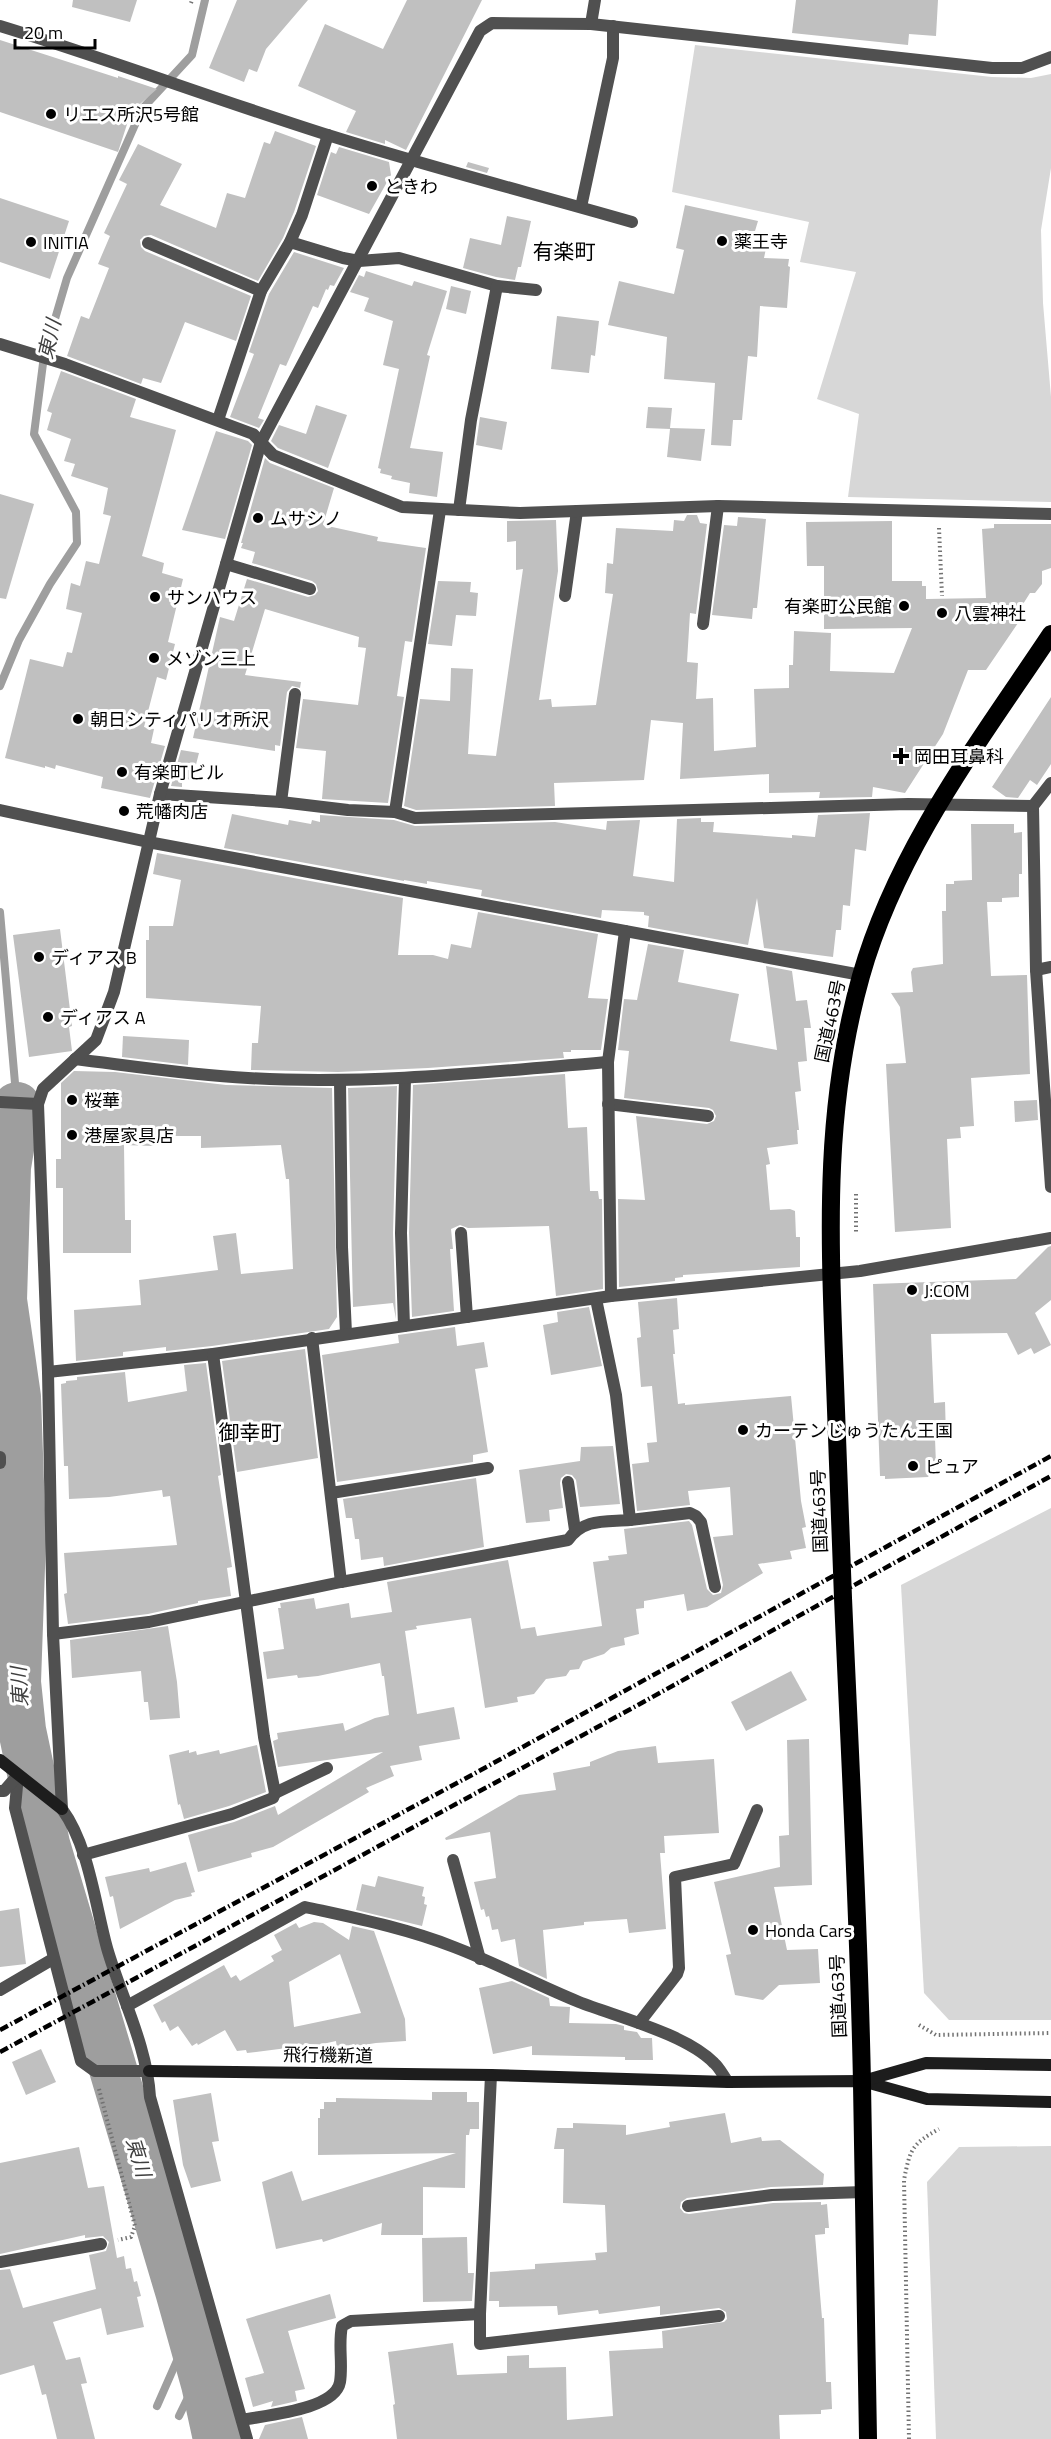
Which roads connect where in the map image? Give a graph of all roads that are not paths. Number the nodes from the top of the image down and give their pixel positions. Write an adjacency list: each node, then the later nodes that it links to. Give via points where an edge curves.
1 (595, 0): 2 (street)
2 (591, 24): 4 (street); 7 (street, via 492,23 480,31)
3 (0, 26): 6 (street)
4 (613, 26): 5 (street, via 992,68 1022,68); 8 (street, via 613,58)
5 (1051, 57)
6 (328, 135): 7 (street); 10 (street)
7 (412, 161): 8 (street); 12 (street)
8 (581, 207): 9 (street)
9 (632, 222)
10 (290, 242): 12 (street); 15 (street)
11 (148, 243): 15 (street)
12 (359, 261): 13 (street, via 399,258); 18 (street)
13 (497, 286): 14 (street); 21 (street, via 471,420)
14 (536, 290)
15 (261, 291): 17 (street)
16 (0, 344): 17 (street)
17 (218, 420): 18 (street, via 253,434)
18 (261, 442): 20 (street, via 273,455 402,507); 24 (street)
19 (718, 506): 22 (street); 23 (street); 27 (street)
20 (440, 510): 21 (street); 36 (street)
21 (459, 510): 22 (street)
22 (577, 511): 26 (street)
23 (1051, 514)
24 (226, 564): 25 (street); 31 (street)
25 (310, 589)
26 (566, 596)
27 (703, 624)
28 (1051, 634): 33 (highway, 国道463号)
29 (295, 694): 32 (street)
30 (1051, 783): 34 (street)
31 (160, 794): 32 (street); 37 (street)
32 (281, 802): 36 (street)
33 (939, 804): 34 (street); 36 (street, via 415,818); 41 (highway, 国道463号, via 912,849)
34 (1033, 806): 40 (street)
35 (5, 811): 37 (street)
36 (394, 812)
37 (148, 842): 38 (street); 42 (street, via 114,992 96,1040)
38 (626, 931): 41 (street); 43 (street)
39 (1051, 967): 40 (street)
40 (1036, 970): 50 (street)
41 (861, 975): 53 (highway, 国道463号, via 836,1097 831,1156)
42 (75, 1059): 45 (street, via 247,1078); 47 (street, via 42,1089)
43 (608, 1062): 44 (street); 48 (street)
44 (405, 1078): 45 (street); 57 (street, via 401,1233)
45 (340, 1080): 58 (street)
46 (3, 1102): 47 (street)
47 (35, 1104): 61 (street)
48 (608, 1104): 49 (street); 54 (street)
49 (708, 1116)
50 (1051, 1187)
51 (461, 1233): 56 (street)
52 (1051, 1238): 53 (street)
53 (831, 1274): 54 (street); 90 (highway, 国道463号)
54 (611, 1296): 55 (street)
55 (596, 1299): 56 (street); 67 (street, via 616,1395)
56 (467, 1317): 57 (street)
57 (404, 1326): 58 (street)
58 (346, 1333): 59 (street)
59 (312, 1338): 60 (street); 66 (street)
60 (213, 1354): 61 (street); 71 (street)
61 (48, 1372): 72 (street)
62 (0, 1457): 63 (street)
63 (0, 1463)
64 (488, 1468): 66 (street)
65 (568, 1482): 68 (street)
66 (331, 1493): 69 (street)
67 (630, 1520): 68 (street, via 585,1524); 70 (street, via 690,1513 696,1516)
68 (575, 1530): 69 (street, via 568,1540)
69 (341, 1582): 71 (street)
70 (715, 1587)
71 (246, 1602): 72 (street, via 149,1622); 77 (street)
72 (53, 1634): 78 (street)
73 (0, 1760): 75 (street)
74 (327, 1767): 77 (street)
75 (20, 1777): 76 (street); 78 (street); 82 (street, via 15,1808)
76 (0, 1791)
77 (275, 1793): 80 (street, via 273,1798 232,1814)
78 (59, 1807): 80 (street, via 76,1833)
79 (757, 1810): 86 (street, via 734,1864 675,1877 680,1968)
80 (83, 1854): 85 (street, via 107,1949)
81 (453, 1860): 83 (street)
82 (53, 1959): 84 (street); 88 (street, via 81,2061 97,2071)
83 (480, 1959): 85 (street, via 382,1924 305,1907); 86 (street, via 583,2004)
84 (0, 1990)
85 (127, 2006): 88 (street)
86 (639, 2023): 91 (street, via 698,2050 715,2063)
87 (1051, 2065): 90 (street, via 926,2063)
88 (143, 2071): 89 (street, 飛行機新道); 99 (street)
89 (491, 2075): 91 (street, 飛行機新道); 97 (street)
90 (862, 2081): 91 (street, 飛行機新道); 92 (street, via 927,2099); 93 (highway, 国道463号)
91 (728, 2082)
92 (1051, 2102)
93 (864, 2192): 94 (street, via 772,2195); 101 (highway, 国道463号)
94 (688, 2206)
95 (101, 2244): 96 (street)
96 (0, 2262)
97 (480, 2314): 98 (street, via 480,2344); 99 (street, via 351,2321 342,2326 337,2392 315,2405)
98 (719, 2316)
99 (242, 2420): 100 (street)
100 (247, 2439)
101 (868, 2439)

